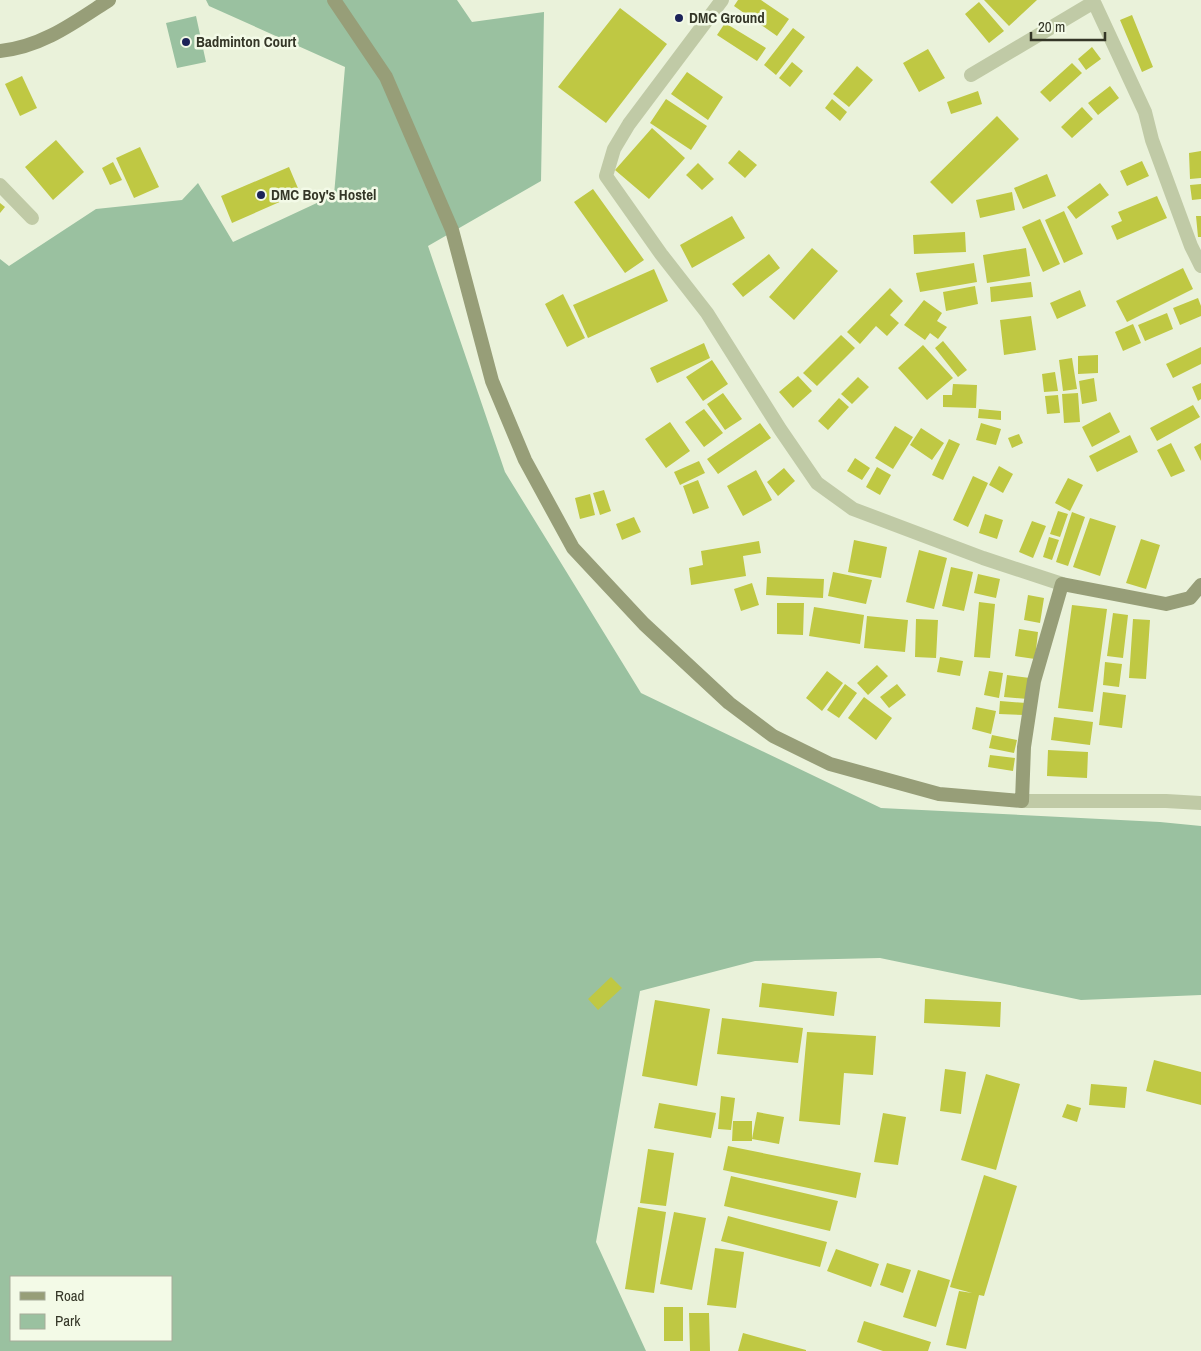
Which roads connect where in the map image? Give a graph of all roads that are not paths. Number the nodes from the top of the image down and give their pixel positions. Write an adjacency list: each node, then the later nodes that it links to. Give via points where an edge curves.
1 (109, 0): 5 (main road, via 38,42)
2 (334, 0): 12 (main road, via 386,78 452,230 492,381 525,460 573,548 651,631 729,703 774,736 830,764 939,794)
3 (722, 0): 10 (street, via 629,124 614,149 606,176 707,313 817,483 853,509)
4 (1094, 1): 6 (street); 9 (street, via 1145,112 1152,140)
5 (0, 51)
6 (970, 75)
7 (0, 185): 8 (street)
8 (32, 218)
9 (1201, 266)
10 (1062, 584): 11 (main road, via 1166,604 1190,598); 12 (main road, via 1034,681 1024,747)
11 (1201, 585)
12 (1022, 801): 13 (street)
13 (1201, 803)

